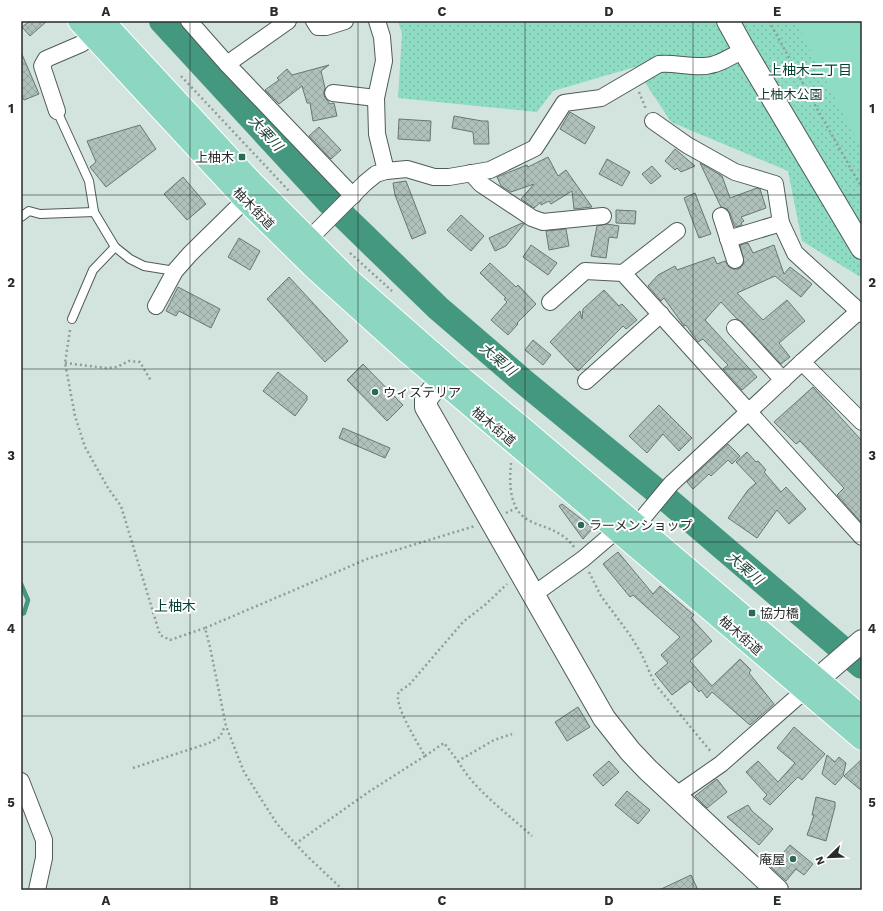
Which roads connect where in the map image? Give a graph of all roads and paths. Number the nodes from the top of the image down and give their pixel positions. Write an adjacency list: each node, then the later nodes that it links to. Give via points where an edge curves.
1 (189, 21): 10 (street)
2 (288, 21): 10 (street)
3 (314, 21): 4 (street, via 318,27 326,27)
4 (346, 21)
5 (377, 21): 14 (street, via 382,37 384,61)
6 (728, 21): 9 (street)
7 (769, 21): 19 (path)
8 (92, 26): 15 (street, via 81,44 46,58 42,66); 22 (main road, 柚木街道); 29 (main road, 柚木街道)
9 (744, 50): 12 (street, via 715,64 703,66 658,64); 32 (street)
10 (227, 64): 21 (street)
11 (180, 75): 20 (path)
12 (635, 78): 16 (path, via 644,106); 18 (street, via 601,98 564,103 535,148 490,170)
13 (333, 93): 14 (street)
14 (376, 98): 17 (street, via 377,134)
15 (57, 111): 23 (lane, via 89,181)
16 (654, 121): 27 (street, via 687,145 735,172 774,184)
17 (386, 171): 18 (street, via 407,169 434,177); 21 (street, via 376,174)
18 (471, 173): 24 (street, via 481,184 532,218 543,222)
19 (862, 185)
20 (291, 193)
21 (351, 198): 29 (street)
22 (245, 200): 34 (street); 44 (main road, 柚木街道, via 337,290 405,350)
23 (94, 212): 26 (lane, via 40,214 29,211); 31 (lane)
24 (603, 216)
25 (721, 216): 30 (street)
26 (21, 217)
27 (781, 223): 30 (street); 38 (street, via 795,253)
28 (677, 231): 35 (street)
29 (309, 239): 44 (main road, 柚木街道)
30 (728, 239): 33 (street)
31 (115, 247): 34 (lane, via 144,266); 40 (lane, via 93,270)
32 (862, 248)
33 (736, 260)
34 (175, 271): 37 (street)
35 (623, 273): 36 (street, via 585,271); 39 (street)
36 (550, 302)
37 (156, 306)
38 (860, 312): 42 (street)
39 (661, 314): 47 (street); 48 (street)
40 (72, 319): 43 (path)
41 (735, 328): 45 (street)
42 (802, 362): 45 (street); 49 (street)
43 (65, 363): 46 (path, via 106,368 117,367 129,361 140,362); 57 (path, via 75,416 85,447 121,506 160,635 170,640)
44 (445, 374): 51 (street, via 426,399 426,407); 52 (main road, 柚木街道)
45 (783, 380): 48 (street)
46 (151, 381)
47 (586, 381)
48 (749, 411): 52 (street); 53 (street)
49 (862, 422)
50 (512, 459): 54 (path, via 511,494 516,508 530,521 563,535)
51 (493, 523): 56 (street); 57 (path, via 471,526 367,559)
52 (627, 528): 54 (street); 59 (main road, 柚木街道)
53 (862, 537)
54 (583, 559): 56 (street); 66 (path, via 601,596 641,653 655,684)
55 (512, 580): 64 (path, via 463,622 397,696 400,710)
56 (533, 595): 69 (street, via 604,718 639,761)
57 (205, 628): 61 (path)
58 (859, 644): 59 (street)
59 (811, 685): 60 (main road, 柚木街道); 63 (main road, 柚木街道); 66 (street)
60 (862, 716)
61 (226, 726): 67 (path, via 220,737 209,743); 71 (path, via 244,772 270,815)
62 (512, 734): 65 (path, via 494,740)
63 (862, 739)
64 (425, 756): 65 (path, via 444,743); 71 (path)
65 (458, 761): 70 (path, via 477,787)
66 (721, 764): 69 (street)
67 (134, 768)
68 (21, 781): 72 (street, via 44,840 44,858)
69 (675, 796): 74 (street)
70 (532, 836)
71 (295, 844): 73 (path)
72 (37, 890)
73 (343, 890)
74 (777, 890)

